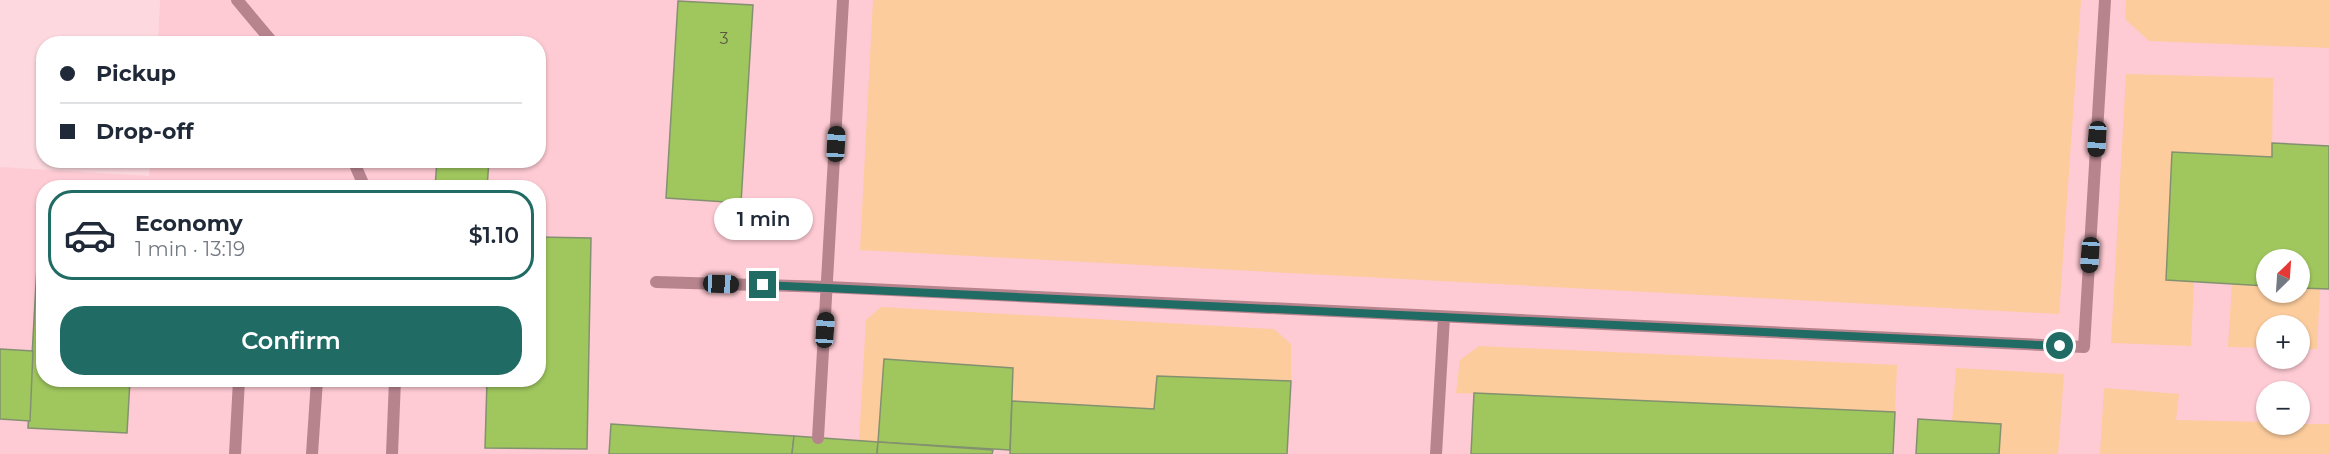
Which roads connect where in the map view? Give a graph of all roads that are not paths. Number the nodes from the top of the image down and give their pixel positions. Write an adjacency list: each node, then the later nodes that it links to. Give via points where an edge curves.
1 (237, 0): 4 (lane)
2 (843, 0): 6 (lane)
3 (2105, 0): 7 (lane, via 2084,347)
4 (267, 36)
5 (656, 282): 6 (lane)
6 (828, 287): 7 (lane); 11 (lane)
7 (1444, 316): 15 (lane)
8 (239, 387): 12 (lane)
9 (317, 387): 13 (lane)
10 (395, 387): 14 (lane)
11 (818, 438)
12 (235, 454)
13 (312, 454)
14 (392, 454)
15 (1436, 454)

